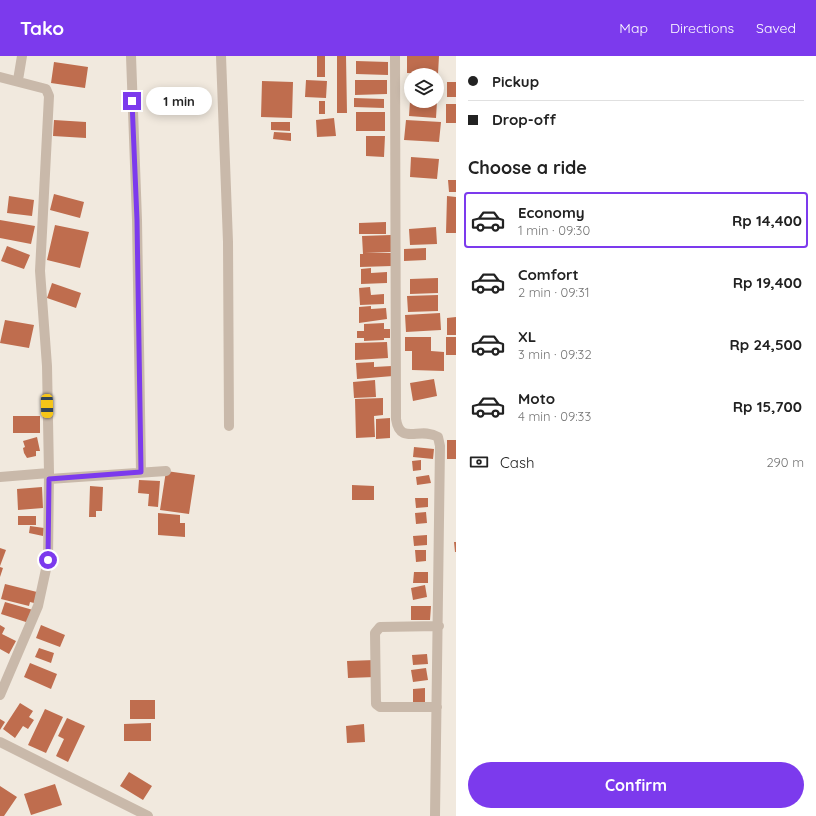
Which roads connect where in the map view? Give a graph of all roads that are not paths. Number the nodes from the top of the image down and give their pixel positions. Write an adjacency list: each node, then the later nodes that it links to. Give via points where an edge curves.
1 (22, 56): 6 (street)
2 (131, 56): 9 (street, via 137,220)
3 (220, 56): 7 (street, via 228,242)
4 (395, 56): 12 (street, via 396,419 397,428 402,433 432,433 438,437 440,446)
5 (0, 77): 6 (street)
6 (18, 80): 10 (street, via 46,89 49,96 40,271)
7 (229, 426)
8 (166, 470): 9 (street)
9 (141, 472): 10 (street)
10 (49, 476): 11 (street); 13 (street, via 48,560 42,591)
11 (0, 478)
12 (439, 626): 14 (street); 14 (street, via 380,627 375,633 376,704 380,707)
13 (0, 694)
14 (437, 707): 17 (street)
15 (0, 742): 16 (street)
16 (148, 816)
17 (435, 816)

